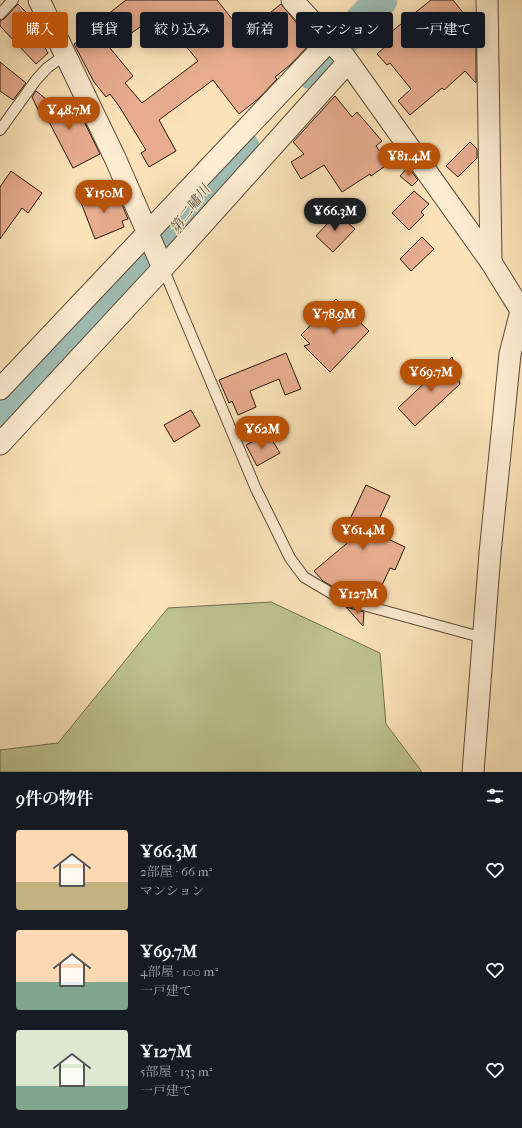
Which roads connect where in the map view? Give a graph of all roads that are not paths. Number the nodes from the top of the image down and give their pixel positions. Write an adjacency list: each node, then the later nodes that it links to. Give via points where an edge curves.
1 (13, 0): 6 (lane)
2 (292, 0): 5 (street)
3 (487, 0): 13 (street)
4 (40, 1): 9 (street)
5 (303, 12)
6 (0, 14)
7 (323, 48): 12 (street)
8 (337, 48): 10 (street)
9 (66, 54): 11 (lane, via 36,80); 12 (street)
10 (346, 59): 13 (street); 14 (street)
11 (0, 130)
12 (149, 236): 14 (street); 16 (street, via 128,252)
13 (492, 262): 15 (street)
14 (161, 264): 17 (street); 18 (lane, via 256,489 290,558 304,577 341,599)
15 (522, 312): 18 (street, via 510,354)
16 (0, 389)
17 (0, 444)
18 (484, 638): 19 (street)
19 (473, 772)

